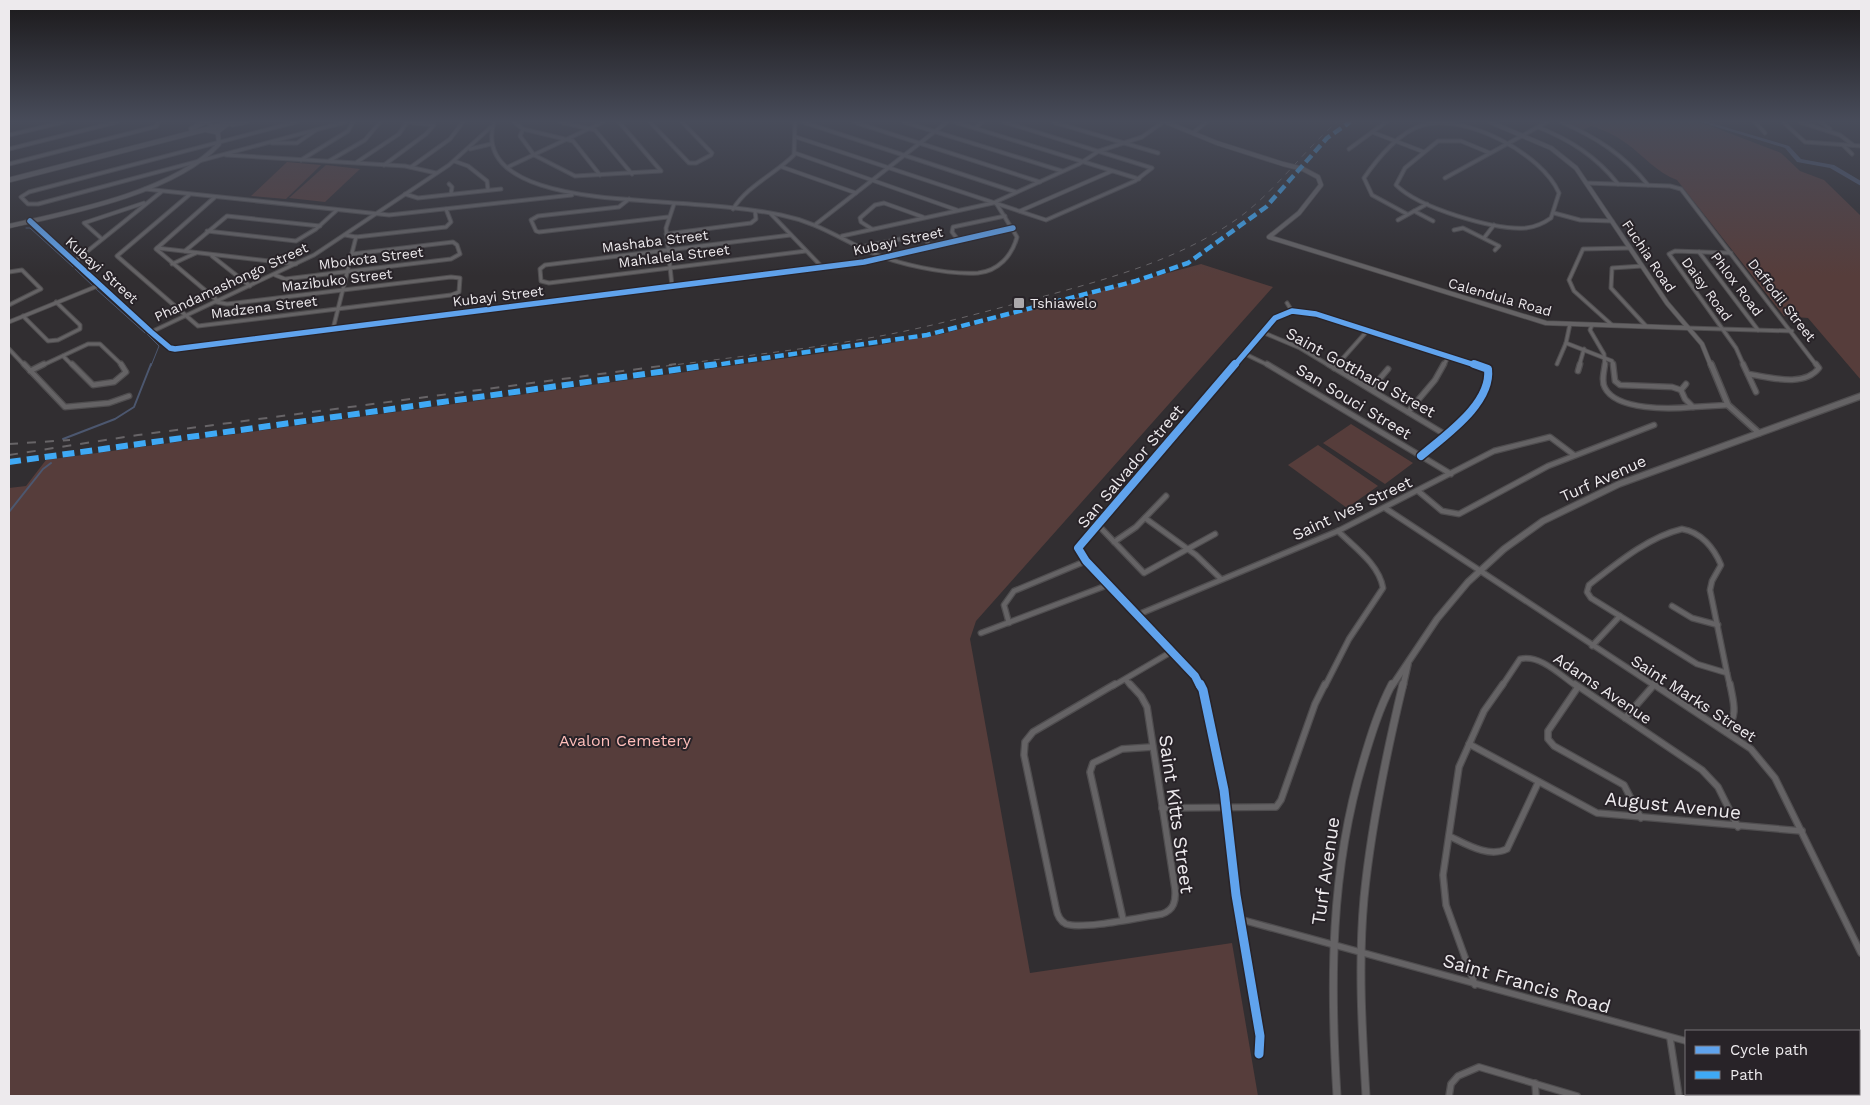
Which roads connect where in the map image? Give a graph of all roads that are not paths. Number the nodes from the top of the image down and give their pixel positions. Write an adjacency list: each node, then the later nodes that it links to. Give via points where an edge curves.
1 (26, 174): 32 (main road)
2 (27, 174): 32 (main road)
3 (100, 174): 4 (street, via 22,195 21,198 28,204 35,204)
4 (151, 174)
5 (181, 174): 41 (street)
6 (435, 174): 48 (street, Phandamashongo Street)
7 (478, 174): 43 (street, via 487,181)
8 (521, 174): 44 (street)
9 (570, 174): 31 (street)
10 (632, 174): 11 (street); 31 (street)
11 (643, 174)
12 (772, 174): 60 (street, via 742,194)
13 (801, 174): 47 (street)
14 (854, 174): 35 (street)
15 (880, 174): 35 (street)
16 (908, 174): 56 (street)
17 (960, 174): 46 (street)
18 (1014, 174): 36 (street)
19 (1057, 174): 36 (street)
20 (1104, 174): 65 (street)
21 (1123, 174): 34 (street)
22 (1146, 174): 34 (street)
23 (1311, 174): 131 (street, Calendula Road, bridge, via 1318,178 1321,186 1299,213 1269,237 1537,321)
24 (1368, 174): 69 (street, via 1364,180 1372,195)
25 (1401, 174): 58 (street, via 1396,187)
26 (1453, 174): 33 (street)
27 (1548, 174): 67 (street, via 1559,193)
28 (1579, 174): 37 (street, Fuchia Road)
29 (1610, 174): 39 (street)
30 (1639, 174): 40 (street)
31 (600, 175)
32 (9, 178)
33 (1445, 178)
34 (1139, 179): 65 (street, via 1052,219)
35 (872, 180): 47 (street); 62 (street)
36 (1040, 182): 46 (street)
37 (1586, 183): 39 (street); 76 (street, Fuchia Road)
38 (449, 184): 49 (street)
39 (1618, 184): 40 (street)
40 (1648, 185): 103 (street, Daffodil Street, via 1680,188)
41 (144, 189): 45 (street); 74 (street)
42 (501, 189): 43 (street)
43 (488, 190): 49 (street)
44 (557, 191): 51 (street); 53 (street)
45 (161, 192): 50 (street); 55 (street)
46 (1016, 192): 56 (street)
47 (856, 193): 77 (street)
48 (404, 194): 49 (street, via 418,198); 68 (street, Phandamashongo Street)
49 (451, 194)
50 (188, 195): 52 (street); 129 (street, Madzena Street, via 117,256)
51 (579, 195): 53 (street); 54 (street)
52 (216, 197): 61 (street); 95 (street)
53 (552, 197): 59 (street)
54 (629, 199): 57 (street); 71 (street, via 619,207 538,216 531,220 539,232)
55 (148, 202): 91 (street); 91 (street, via 84,222)
56 (994, 203): 62 (street); 65 (street); 70 (street)
57 (674, 204): 60 (street); 71 (street)
58 (1427, 204): 64 (street); 80 (street)
59 (446, 209): 68 (street); 89 (street, via 451,222 446,226)
60 (733, 209): 63 (street)
61 (337, 210): 68 (street); 79 (street)
62 (958, 210): 72 (street)
63 (754, 211): 66 (street); 85 (street, via 756,219 751,223)
64 (1414, 211): 69 (street); 75 (street)
65 (1020, 212)
66 (770, 213): 77 (street); 87 (street)
67 (1554, 213): 76 (street, via 1580,220); 80 (street, via 1549,220 1528,228)
68 (374, 214): 86 (street, Phandamashongo Street)
69 (1407, 214): 73 (street)
70 (1005, 216): 81 (street); 92 (street, via 953,227 952,232)
71 (668, 217): 85 (street)
72 (924, 218): 82 (street); 82 (street, via 884,203 878,204 860,218)
73 (1398, 220)
74 (30, 221): 78 (street); 107 (street, Kubayi Street)
75 (1433, 221)
76 (1612, 221): 96 (street, Fuchia Road)
77 (816, 224): 88 (street)
78 (9, 226)
79 (320, 226): 84 (street, via 296,241); 84 (street, via 230,216 222,218)
80 (1494, 226): 90 (street)
81 (1013, 228): 92 (street, Kubayi Street); 106 (street, via 1017,238 1011,253 999,266 986,272 914,268)
82 (872, 229): 88 (street)
83 (1454, 230): 90 (street, via 1463,228)
84 (207, 231): 98 (street)
85 (666, 234): 99 (street)
86 (345, 235): 89 (street); 109 (street, Phandamashongo Street)
87 (792, 235): 99 (street, Mashaba Street); 100 (street)
88 (842, 236): 93 (street)
89 (356, 237): 104 (street)
90 (1484, 238): 97 (street, via 1499,246)
91 (102, 239): 107 (street)
92 (959, 241): 94 (street, Kubayi Street)
93 (861, 247): 94 (street, via 917,235 924,237); 106 (street)
94 (930, 247): 106 (street, Kubayi Street)
95 (157, 248): 98 (street); 108 (street, via 157,252)
96 (1630, 248): 110 (street, Fuchia Road); 133 (street, via 1583,249 1569,280 1574,291)
97 (1494, 250)
98 (185, 251): 102 (street)
99 (668, 251): 112 (street); 117 (street, Mashaba Street, via 545,265 540,270 541,282)
100 (806, 251): 111 (street); 112 (street, Mahlalela Street)
101 (1699, 252): 103 (street, Daisy Road); 137 (street, Daisy Road, via 1673,251 1669,254); 139 (street, Phlox Road)
102 (197, 253): 105 (street); 108 (street)
103 (1731, 253): 140 (street, Daffodil Street)
104 (352, 254): 114 (street); 114 (street, Mbokota Street, via 449,242 457,244 460,254 454,259)
105 (211, 255): 109 (street); 119 (street)
106 (882, 258): 111 (street, Kubayi Street)
107 (74, 262): 118 (street, Kubayi Street)
108 (172, 264): 123 (street)
109 (298, 264): 115 (street, Phandamashongo Street)
110 (1642, 266): 134 (street, via 1612,268 1610,288); 135 (street, Fuchia Road)
111 (822, 267): 120 (street, Kubayi Street)
112 (669, 268): 117 (street, Mahlalela Street); 120 (street)
113 (9, 272): 125 (street, via 22,270 41,289)
114 (348, 272): 115 (street, Mbokota Street, via 285,279); 121 (street)
115 (275, 275): 119 (street, Phandamashongo Street)
116 (460, 278): 121 (street, Mazibuko Street); 126 (street, Madzena Street, via 459,292 454,295)
117 (544, 283)
118 (100, 285): 122 (street); 141 (street, Kubayi Street)
119 (250, 286): 123 (street, Phandamashongo Street)
120 (672, 286): 136 (street, Kubayi Street)
121 (344, 290): 123 (street, Mazibuko Street, via 226,304); 126 (street)
122 (56, 302): 128 (street); 128 (street, via 80,325 80,329 58,340 48,341)
123 (217, 302): 129 (street, Phandamashongo Street)
124 (1286, 303): 127 (street)
125 (10, 304)
126 (338, 309): 129 (street, Madzena Street, via 202,326 194,324); 136 (street)
127 (1292, 311): 138 (street, via 1313,313); 142 (street, San Salvador Street, via 1275,318)
128 (23, 316): 130 (street)
129 (186, 316): 141 (street, Phandamashongo Street)
130 (9, 322)
131 (1570, 324): 132 (street, Calendula Road); 143 (street)
132 (1592, 325): 133 (street, Calendula Road); 149 (street, via 1590,330)
133 (1612, 325): 134 (street, Calendula Road)
134 (1646, 326): 135 (street, Calendula Road)
135 (1688, 328): 137 (street, Calendula Road); 162 (street, Fuchia Road, via 1704,347)
136 (334, 329): 141 (street, Kubayi Street, via 175,349)
137 (1722, 329): 139 (street, Calendula Road); 155 (street, Daisy Road, via 1736,348)
138 (1368, 330): 148 (street); 151 (street)
139 (1758, 330): 140 (street, Calendula Road)
140 (1792, 331): 155 (street, Daffodil Street, via 1818,364 1818,372 1799,380)
141 (152, 332)
142 (1262, 332): 146 (street, San Salvador Street); 151 (street, Saint Gotthard Street, via 1300,348)
143 (1566, 343): 144 (street); 150 (street)
144 (1584, 349): 149 (street); 154 (street)
145 (9, 350): 153 (street)
146 (1243, 354): 169 (street, San Souci Street, via 1283,372); 175 (street, San Salvador Street)
147 (63, 356): 147 (street, via 96,342 126,372 114,382 93,385); 153 (street)
148 (1449, 356): 164 (street, via 1435,380); 167 (street, via 1487,368 1490,375 1464,420)
149 (1605, 357): 158 (street, via 1613,363 1617,384); 163 (street, via 1603,384 1613,397 1653,408)
150 (1557, 364)
151 (1334, 368): 157 (street, Saint Gotthard Street)
152 (1388, 369): 157 (street)
153 (30, 371): 160 (street, via 65,407 114,402)
154 (1578, 371)
155 (1748, 374): 159 (street, Daisy Road)
156 (1686, 384): 158 (street)
157 (1371, 389): 164 (street, Saint Gotthard Street)
158 (1680, 390): 163 (street)
159 (1756, 392)
160 (129, 396)
161 (1861, 396): 166 (main road, Turf Avenue)
162 (1728, 405): 163 (street); 166 (street, Fuchia Road)
163 (1693, 406)
164 (1408, 412): 167 (street, Saint Gotthard Street)
165 (1654, 425): 168 (street)
166 (1759, 433): 181 (main road, Turf Avenue, via 1576,503 1527,532)
167 (1446, 435): 169 (street)
168 (1574, 455): 170 (street, Saint Ives Street, via 1549,437 1494,451); 171 (street, via 1543,468 1459,514 1442,511)
169 (1420, 456): 170 (street, San Souci Street)
170 (1451, 474): 171 (street, Saint Ives Street)
171 (1418, 491): 173 (street, Saint Ives Street)
172 (1166, 496): 174 (street)
173 (1385, 508): 176 (street, Saint Ives Street); 181 (street, Saint Marks Street)
174 (1145, 518): 178 (street); 179 (street)
175 (1098, 525): 178 (street); 180 (street, San Salvador Street, via 1078,548)
176 (1338, 531): 182 (street, Saint Ives Street); 203 (street, via 1381,576 1382,591 1349,639 1315,704 1278,804 1271,808)
177 (1215, 534): 179 (street)
178 (1114, 542): 179 (street, via 1144,573)
179 (1188, 549): 182 (street)
180 (1086, 561): 183 (street); 187 (street, via 1011,593 1004,605)
181 (1479, 572): 190 (street, Saint Marks Street); 192 (main road, Turf Avenue, via 1447,604)
182 (1220, 579): 185 (street, Saint Ives Street)
183 (1108, 585): 185 (street); 187 (street)
184 (1672, 606): 188 (street, via 1692,618)
185 (1137, 615): 191 (street)
186 (1620, 616): 188 (street, via 1591,598 1587,592 1589,585 1668,533 1686,529 1699,536 1720,563 1710,590); 190 (street); 193 (street, via 1697,664)
187 (1009, 623): 189 (street)
188 (1718, 625): 193 (street)
189 (981, 633)
190 (1592, 646): 195 (street, Saint Marks Street)
191 (1171, 652): 194 (street); 203 (street, via 1195,676 1203,690)
192 (1408, 662): 210 (main road, Turf Avenue, via 1398,674 1377,718 1354,788 1342,844); 211 (main road, Turf Avenue, via 1372,831)
193 (1728, 673): 198 (street, via 1735,715)
194 (1126, 680): 200 (street, Saint Kitts Street, via 1146,704); 208 (street, Saint Kitts Street, via 1033,732 1024,748 1055,905 1063,922 1075,925)
195 (1653, 686): 197 (street); 198 (street, Saint Marks Street)
196 (1578, 687): 197 (street, Adams Avenue); 199 (street, Adams Avenue, via 1540,661 1529,657 1520,659 1491,698); 204 (street, via 1548,731 1548,739 1554,746 1622,783)
197 (1625, 718): 205 (street, Adams Avenue, via 1711,778)
198 (1726, 732): 206 (street, Saint Marks Street, via 1750,748 1767,766)
199 (1469, 744): 201 (street, August Avenue); 207 (street, Adams Avenue, via 1457,777)
200 (1152, 747): 202 (street, Saint Kitts Street); 208 (street, via 1118,750 1093,763 1090,772)
201 (1538, 783): 204 (street, August Avenue, via 1597,813); 207 (street, via 1504,852 1491,852)
202 (1162, 808): 203 (street); 208 (street, Saint Kitts Street, via 1175,904 1167,913)
203 (1226, 809): 209 (street)
204 (1641, 818): 205 (street, August Avenue)
205 (1738, 827): 206 (street, August Avenue)
206 (1802, 831): 212 (street, Saint Marks Street)
207 (1449, 836): 213 (street, Adams Avenue, via 1443,875 1444,894)
208 (1124, 919)
209 (1240, 919): 210 (street); 216 (street, via 1260,1036)
210 (1332, 944): 211 (street, Saint Francis Road); 218 (main road, Turf Avenue)
211 (1361, 952): 213 (street, Saint Francis Road); 219 (main road, Turf Avenue)
212 (1861, 953)
213 (1475, 985): 214 (street, Saint Francis Road)
214 (1670, 1038): 215 (street, Saint Francis Road); 223 (street)
215 (1685, 1041)
216 (1259, 1054)
217 (1535, 1083): 220 (street, via 1479,1068 1466,1069 1456,1076); 221 (street); 222 (street)
218 (1337, 1096)
219 (1366, 1096)
220 (1449, 1096)
221 (1536, 1096)
222 (1577, 1096)
223 (1678, 1096)

